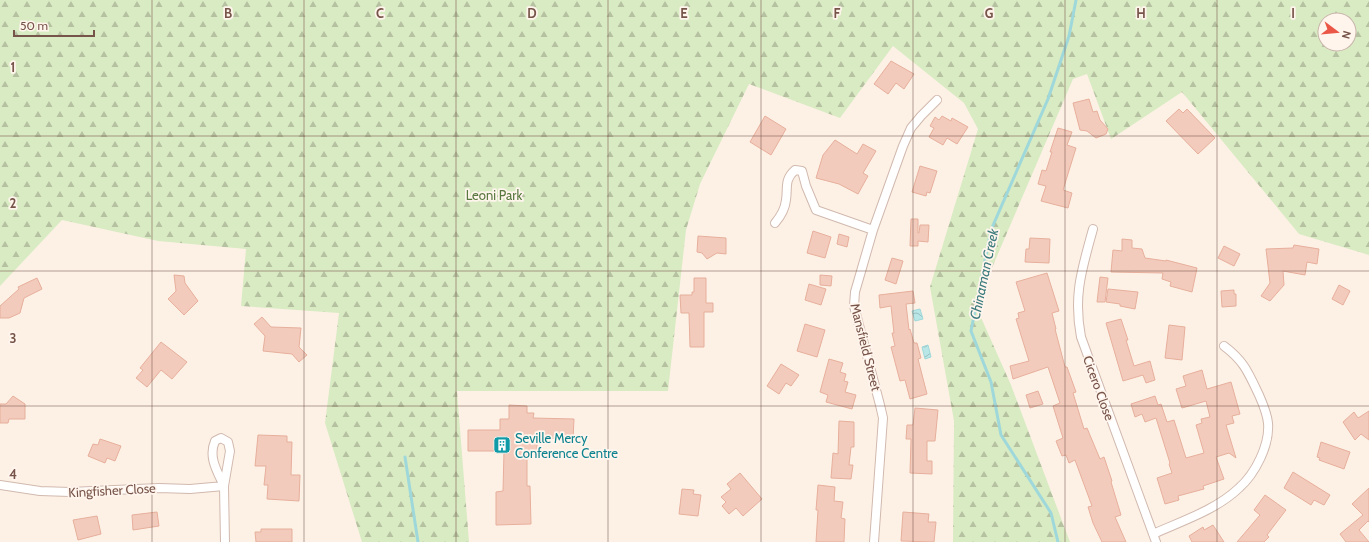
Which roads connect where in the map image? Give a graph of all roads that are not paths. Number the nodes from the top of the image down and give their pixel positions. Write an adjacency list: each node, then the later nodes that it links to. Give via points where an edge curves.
1 (937, 100): 4 (street, Mansfield Street, via 911,128)
2 (775, 223): 4 (street, via 781,216 786,200 786,185 795,170 802,171 816,210)
3 (1093, 229): 8 (street, Cicero Close, via 1079,282 1077,319 1081,337)
4 (873, 230): 10 (street, Mansfield Street, via 855,292 854,306 883,418)
5 (1224, 346): 8 (street, via 1237,356 1246,368 1265,408 1268,424 1267,441 1258,463 1239,488 1218,504)
6 (0, 485): 7 (street, Kingfisher Close, via 70,492)
7 (224, 486): 7 (street, via 212,456 215,441 221,438 228,442 230,451); 9 (street)
8 (1155, 538)
9 (225, 542)
10 (874, 542)

